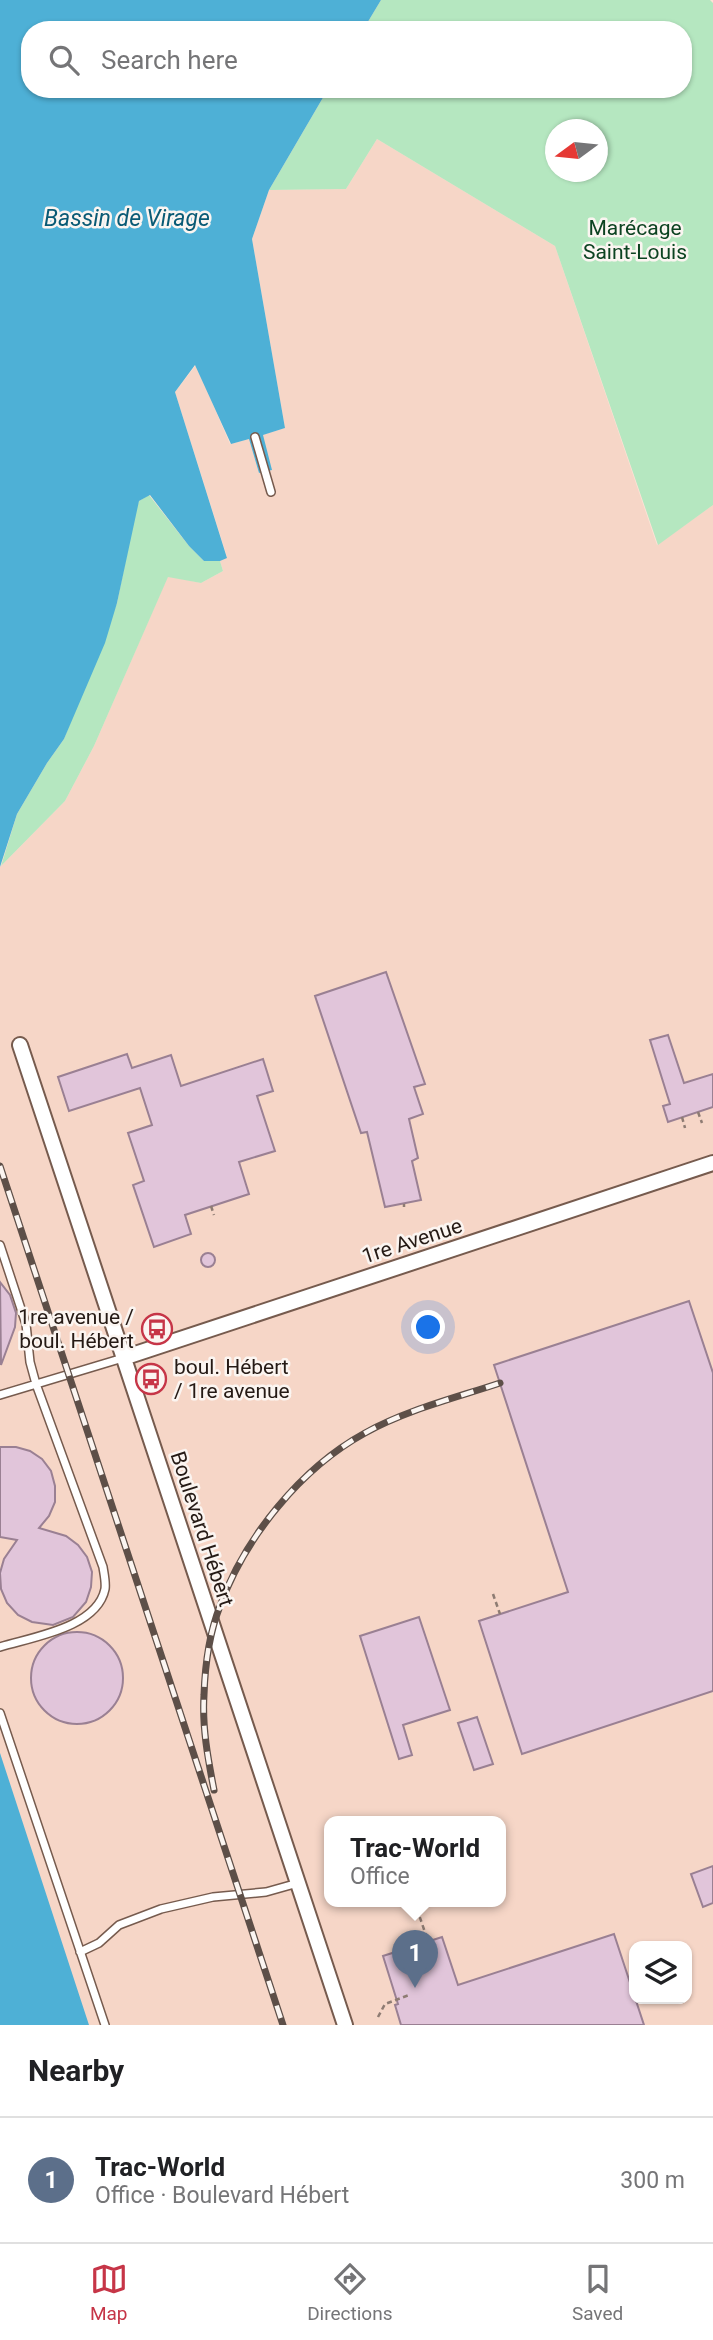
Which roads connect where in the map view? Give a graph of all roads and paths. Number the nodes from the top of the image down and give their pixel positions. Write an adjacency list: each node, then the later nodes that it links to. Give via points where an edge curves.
1 (256, 437): 2 (lane)
2 (271, 492)
3 (20, 1045): 12 (street, Boulevard Hébert)
4 (698, 1112): 6 (path)
5 (682, 1117): 7 (path)
6 (702, 1123)
7 (685, 1128)
8 (713, 1163): 12 (street, 1re Avenue)
9 (211, 1206): 10 (path)
10 (214, 1215)
11 (0, 1245): 13 (lane, via 26,1324)
12 (123, 1358): 13 (lane); 19 (street, Boulevard Hébert)
13 (36, 1384): 14 (lane); 17 (lane, via 106,1586 91,1613 67,1627)
14 (0, 1395)
15 (493, 1594): 16 (path)
16 (500, 1614)
17 (0, 1647)
18 (0, 1713): 22 (lane)
19 (298, 1884): 22 (lane, via 161,1909 119,1925); 26 (street, Boulevard Hébert)
20 (417, 1909): 21 (path)
21 (428, 1941)
22 (80, 1952): 25 (lane)
23 (410, 1995): 24 (path, via 385,2004)
24 (378, 2017)
25 (105, 2025)
26 (345, 2025)

